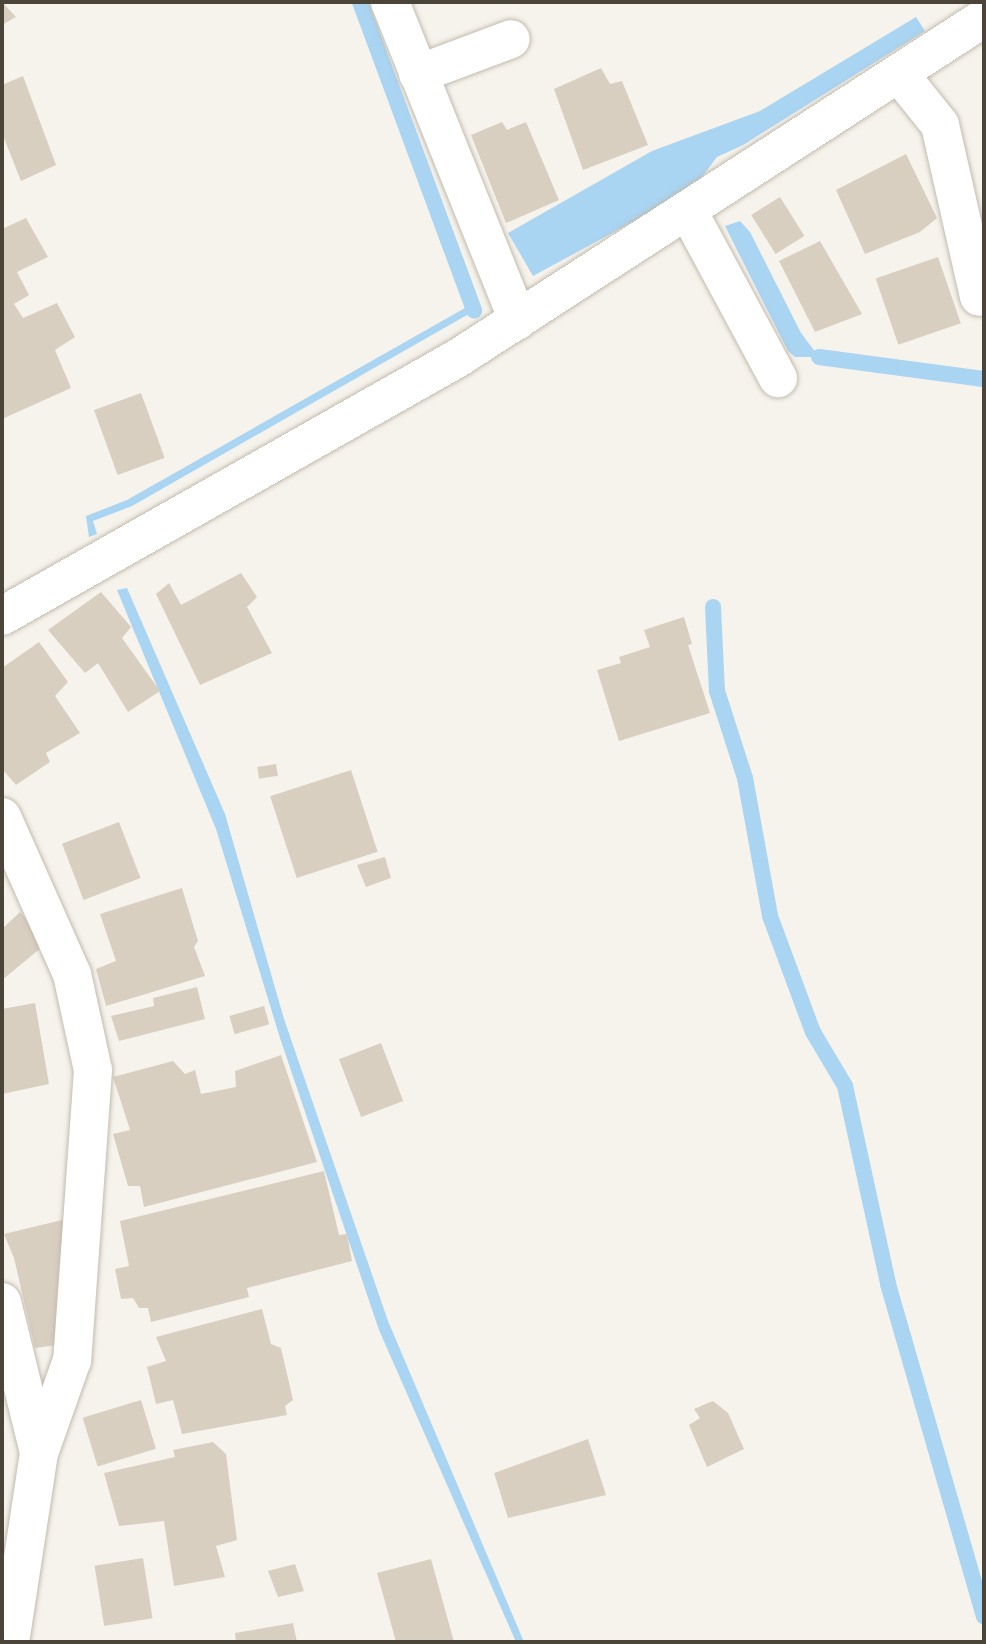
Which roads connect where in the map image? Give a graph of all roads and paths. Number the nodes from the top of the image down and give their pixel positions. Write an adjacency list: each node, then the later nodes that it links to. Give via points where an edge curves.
1 (390, 2): 4 (street)
2 (984, 18): 5 (street)
3 (511, 39): 4 (street)
4 (418, 74): 8 (street)
5 (900, 75): 6 (street); 7 (street, via 940,125)
6 (688, 211): 8 (street); 9 (street)
7 (979, 297)
8 (518, 320): 10 (street)
9 (778, 378)
10 (2, 616)
11 (2, 817): 13 (street, via 72,974 93,1070 72,1360)
12 (2, 1302): 13 (street)
13 (39, 1453): 14 (street)
14 (10, 1642)

